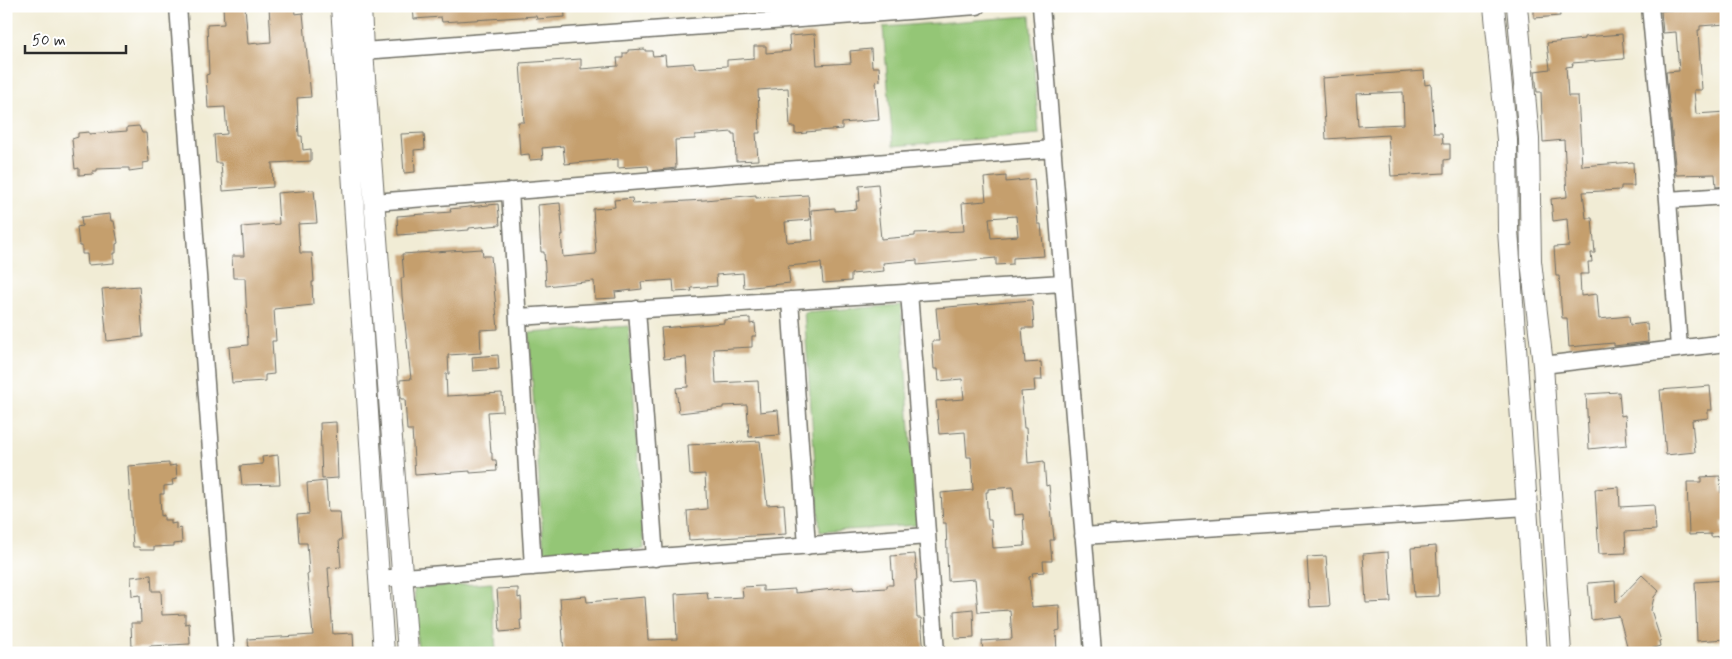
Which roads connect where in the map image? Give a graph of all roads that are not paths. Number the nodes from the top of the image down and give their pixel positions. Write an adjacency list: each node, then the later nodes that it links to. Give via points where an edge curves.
1 (178, 6): 31 (street)
2 (341, 6): 30 (street)
3 (361, 6): 9 (street)
4 (977, 6): 9 (street)
5 (1042, 6): 10 (street)
6 (1494, 6): 23 (street, via 1506,140 1508,230)
7 (1517, 6): 22 (street, via 1528,139 1531,261)
8 (1650, 6): 13 (street)
9 (362, 51): 14 (street)
10 (1053, 149): 11 (street); 15 (street)
11 (510, 191): 14 (street); 19 (street)
12 (1726, 196): 13 (street)
13 (1668, 200): 21 (street)
14 (374, 202): 29 (street)
15 (1063, 282): 16 (street); 25 (street)
16 (909, 292): 17 (street); 24 (street)
17 (790, 300): 18 (street); 26 (street)
18 (637, 310): 19 (street); 27 (street)
19 (518, 317): 28 (street)
20 (1726, 343): 21 (street)
21 (1679, 348): 22 (street)
22 (1543, 364): 37 (street)
23 (1527, 507): 25 (street); 36 (street)
24 (927, 536): 26 (street); 34 (street)
25 (1084, 536): 35 (street)
26 (807, 546): 27 (street)
27 (655, 558): 28 (street)
28 (534, 567): 29 (street)
29 (402, 577): 30 (street); 33 (street)
30 (378, 580): 32 (street)
31 (226, 653)
32 (384, 653)
33 (408, 653)
34 (936, 653)
35 (1093, 653)
36 (1537, 653)
37 (1561, 653)

